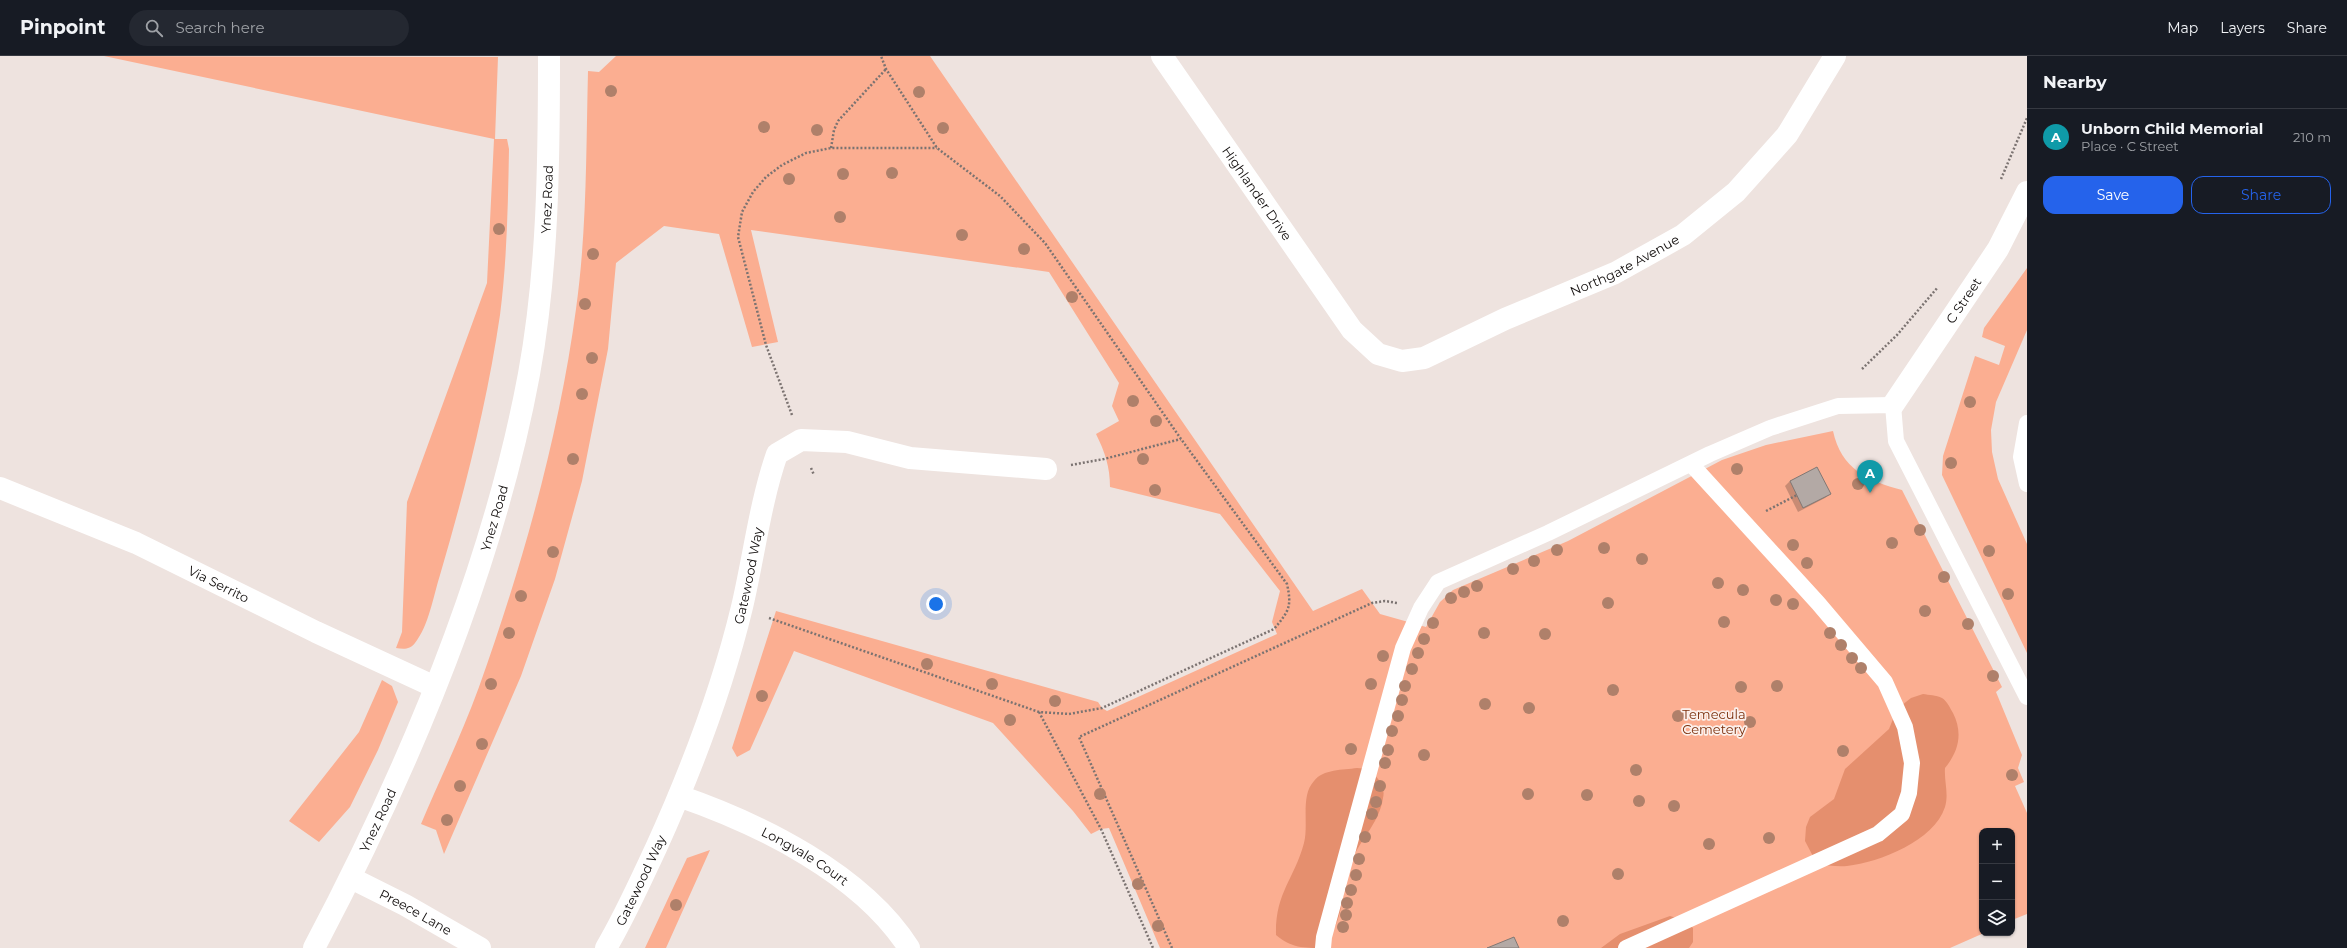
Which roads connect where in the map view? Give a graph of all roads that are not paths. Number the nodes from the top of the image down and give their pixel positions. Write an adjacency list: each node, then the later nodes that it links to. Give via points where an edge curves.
1 (549, 56): 12 (street, Ynez Road, via 549,139 543,260 529,374 503,486 470,593)
2 (1162, 56): 5 (street, Highlander Drive)
3 (1835, 56): 5 (street, Northgate Avenue, via 1787,135 1736,192 1684,235 1614,273 1505,319 1424,358 1402,361 1378,354)
4 (2027, 192): 6 (street, C Street, via 1998,249)
5 (1352, 330)
6 (1893, 405): 8 (lane, via 1838,406 1808,414); 13 (lane, via 1896,441)
7 (2027, 423): 10 (lane, via 2021,457)
8 (1691, 464): 20 (lane, via 1548,533 1438,582 1421,608 1403,648); 21 (lane, via 1818,603 1885,682 1905,727 1912,762 1909,793 1902,814 1878,834)
9 (1046, 469): 14 (street, Gatewood Way, via 910,458 847,442 801,440 777,454 768,479 742,607 719,687)
10 (2027, 484)
11 (0, 488): 12 (street, Via Serrito, via 136,543 303,626)
12 (435, 687): 15 (street, Ynez Road, via 403,769)
13 (2027, 697)
14 (679, 796): 18 (street, Gatewood Way, via 624,918); 19 (street, Longvale Court, via 719,810 787,842 849,884 895,926)
15 (351, 878): 16 (street, Ynez Road); 17 (street, Preece Lane, via 406,905)
16 (314, 948)
17 (480, 948)
18 (606, 948)
19 (909, 948)
20 (1323, 948)
21 (1626, 948)

